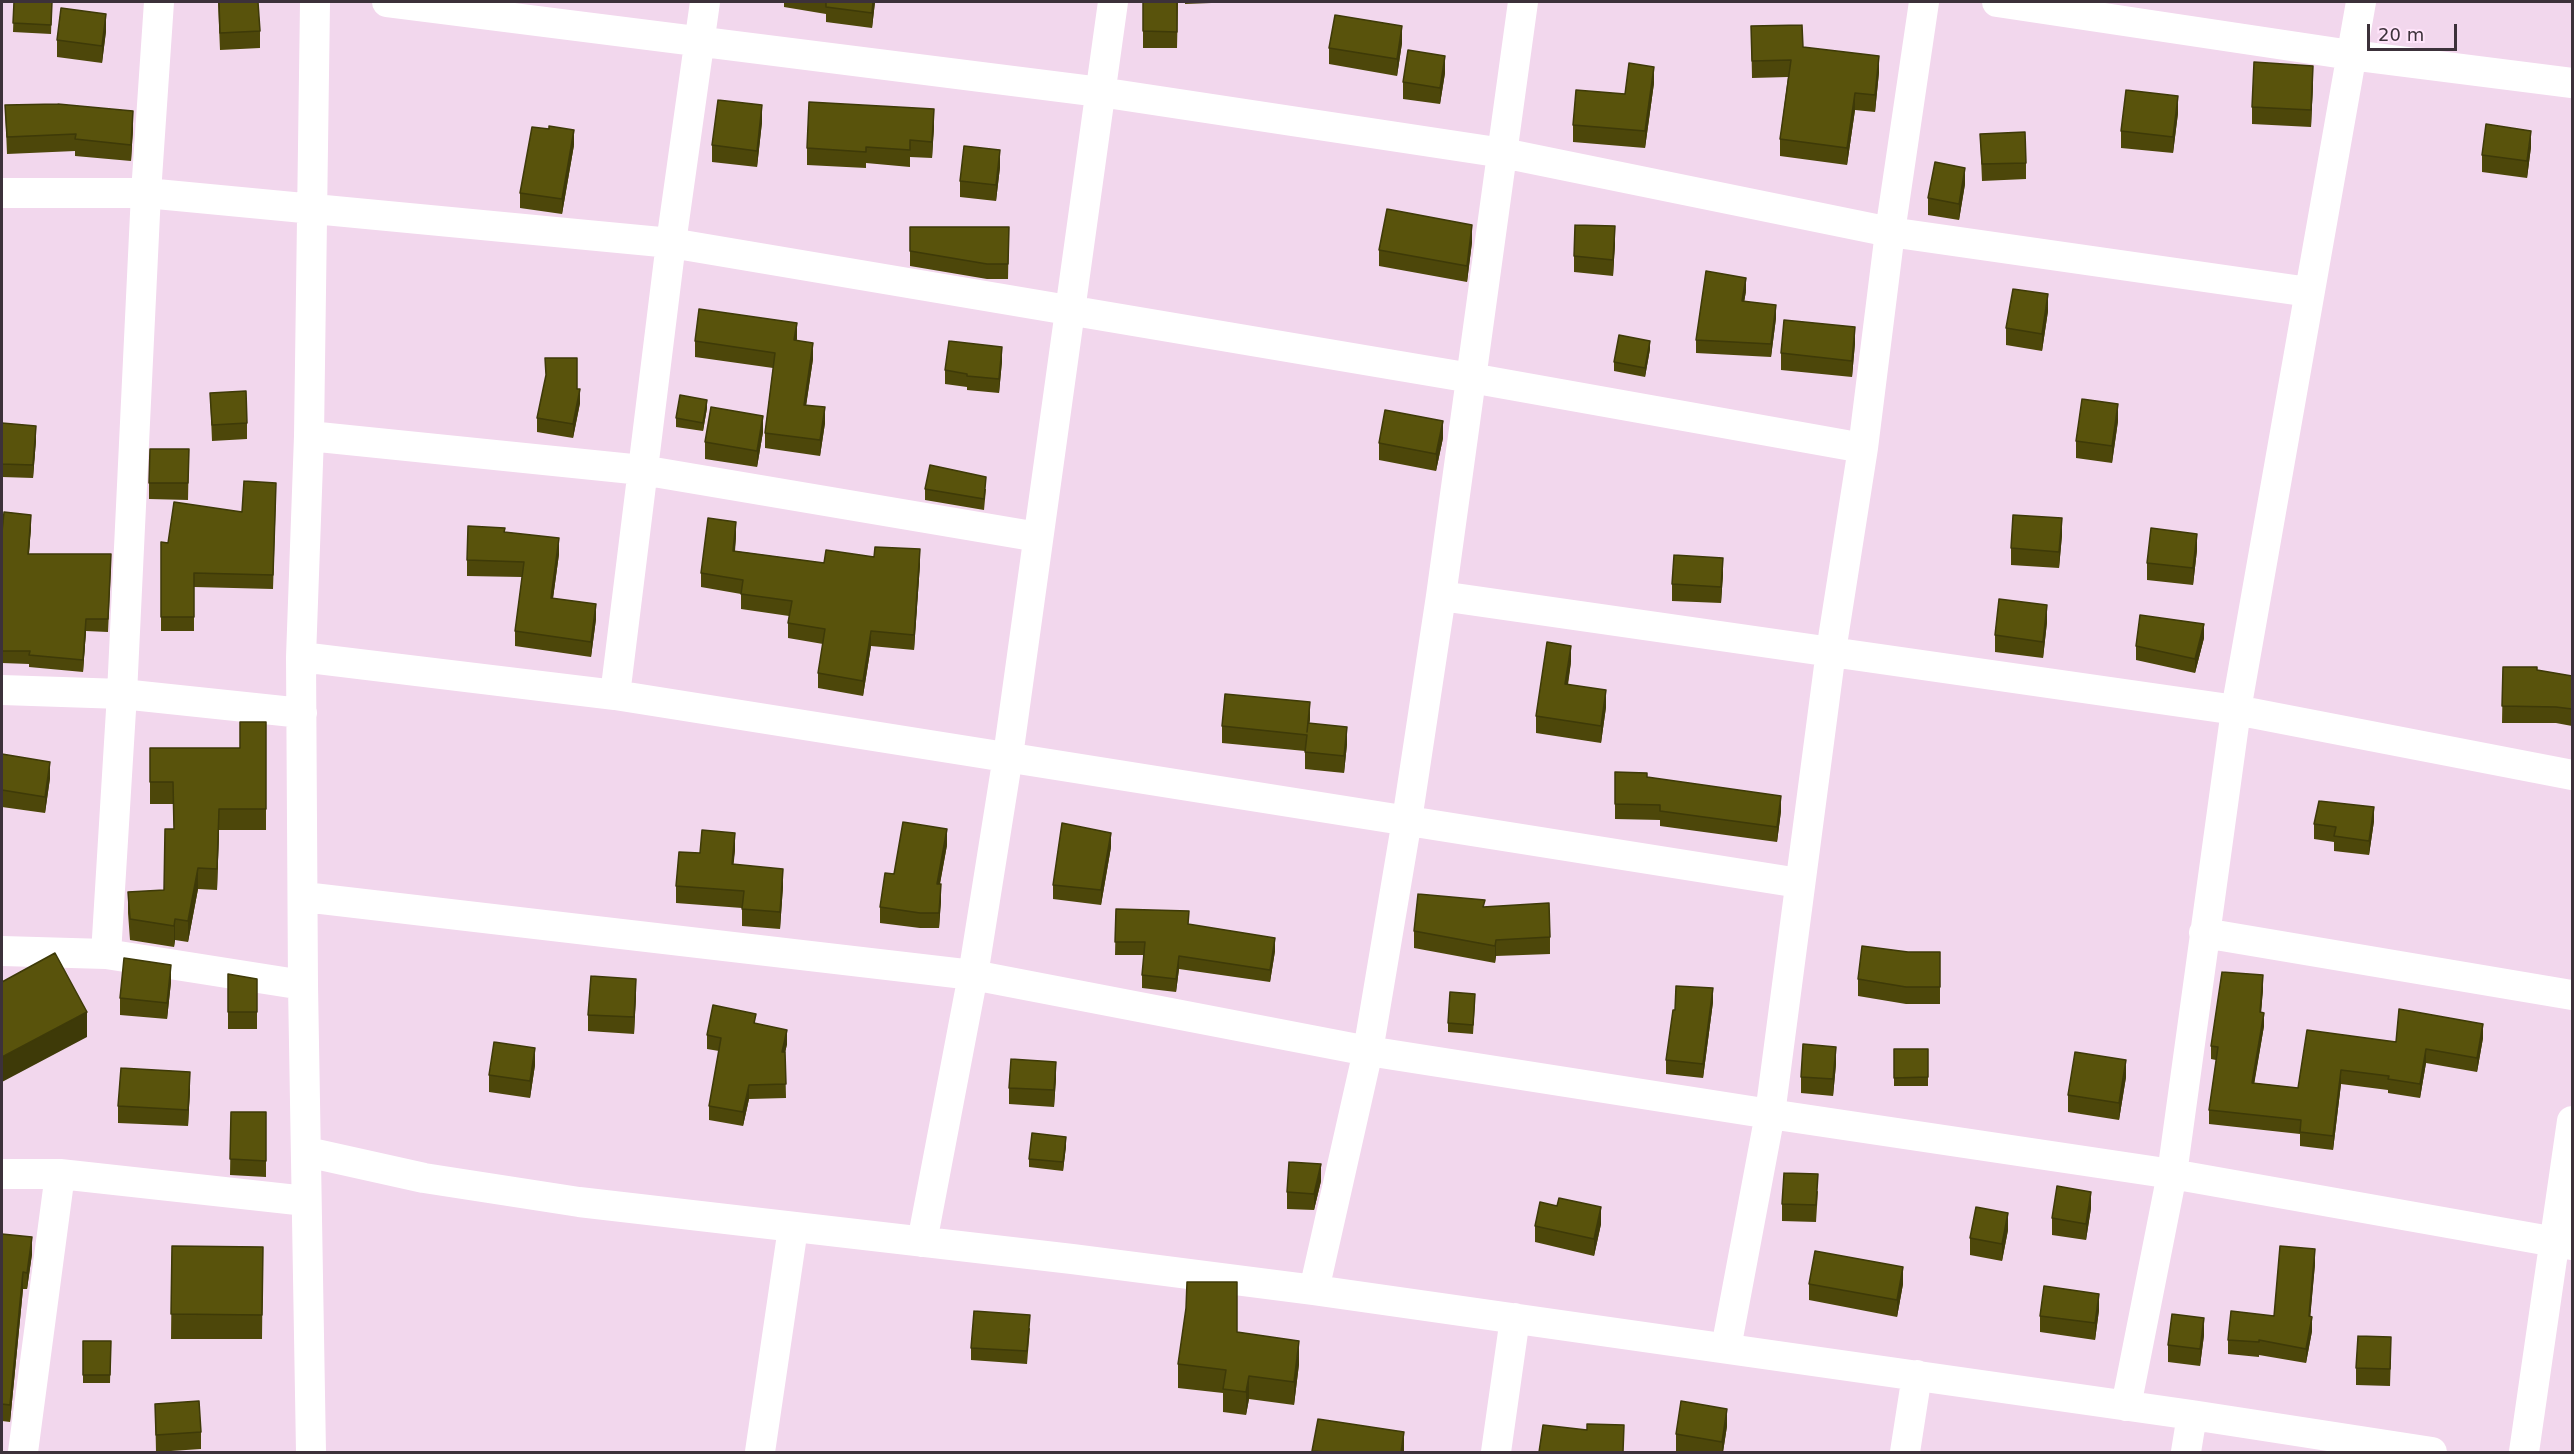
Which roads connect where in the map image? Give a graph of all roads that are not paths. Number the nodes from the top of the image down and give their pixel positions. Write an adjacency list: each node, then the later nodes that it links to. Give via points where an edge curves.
1 (159, 2): 16 (street)
2 (315, 2): 17 (street)
3 (387, 2): 10 (street)
4 (705, 2): 10 (street)
5 (1113, 2): 13 (street)
6 (1523, 2): 14 (street)
7 (1924, 2): 18 (street)
8 (1997, 2): 11 (street)
9 (2361, 2): 11 (street)
10 (698, 40): 13 (street); 19 (street)
11 (2351, 55): 12 (street); 20 (street)
12 (2572, 83)
13 (1100, 92): 14 (street); 21 (street)
14 (1503, 153): 18 (street); 22 (street)
15 (2, 193): 16 (street)
16 (146, 193): 17 (street); 31 (street)
17 (311, 210): 19 (street); 23 (street)
18 (1890, 232): 20 (street); 24 (street)
19 (671, 243): 21 (street); 25 (street)
20 (2309, 292): 33 (street)
21 (1070, 312): 22 (street); 26 (street)
22 (1471, 378): 24 (street); 27 (street)
23 (309, 436): 25 (street); 29 (street)
24 (1863, 448): 28 (street)
25 (642, 470): 26 (street); 32 (street)
26 (1038, 537): 35 (street)
27 (1441, 596): 28 (street); 37 (street)
28 (1831, 651): 33 (street); 38 (street)
29 (302, 657): 32 (street); 34 (street)
30 (2, 690): 31 (street)
31 (122, 694): 34 (street); 42 (street)
32 (615, 695): 35 (street)
33 (2236, 710): 36 (street); 40 (street)
34 (302, 713): 39 (street)
35 (1008, 756): 37 (street); 43 (street)
36 (2572, 775)
37 (1407, 820): 38 (street); 46 (street)
38 (1799, 883): 47 (street)
39 (304, 897): 43 (street); 44 (street)
40 (2204, 933): 45 (street); 52 (street)
41 (2, 951): 42 (street)
42 (106, 954): 44 (street)
43 (974, 975): 46 (street); 55 (street)
44 (303, 985): 49 (street)
45 (2572, 995)
46 (1368, 1051): 47 (street); 57 (street)
47 (1770, 1114): 52 (street); 59 (street)
48 (2572, 1121): 56 (street)
49 (308, 1152): 53 (street); 54 (street, via 435,1180)
50 (2, 1174): 51 (street)
51 (60, 1174): 53 (street); 64 (street)
52 (2172, 1174): 56 (street); 61 (street)
53 (306, 1201): 65 (street)
54 (793, 1228): 55 (street); 66 (street)
55 (922, 1242): 57 (street)
56 (2563, 1244): 70 (street)
57 (1314, 1290): 58 (street)
58 (1515, 1318): 59 (street); 67 (street)
59 (1726, 1348): 60 (street)
60 (1917, 1375): 61 (street); 68 (street)
61 (2126, 1406): 62 (street)
62 (2193, 1415): 63 (street); 69 (street)
63 (2416, 1451)
64 (23, 1452)
65 (311, 1452)
66 (760, 1452)
67 (1496, 1452)
68 (1905, 1452)
69 (2187, 1452)
70 (2524, 1452)

